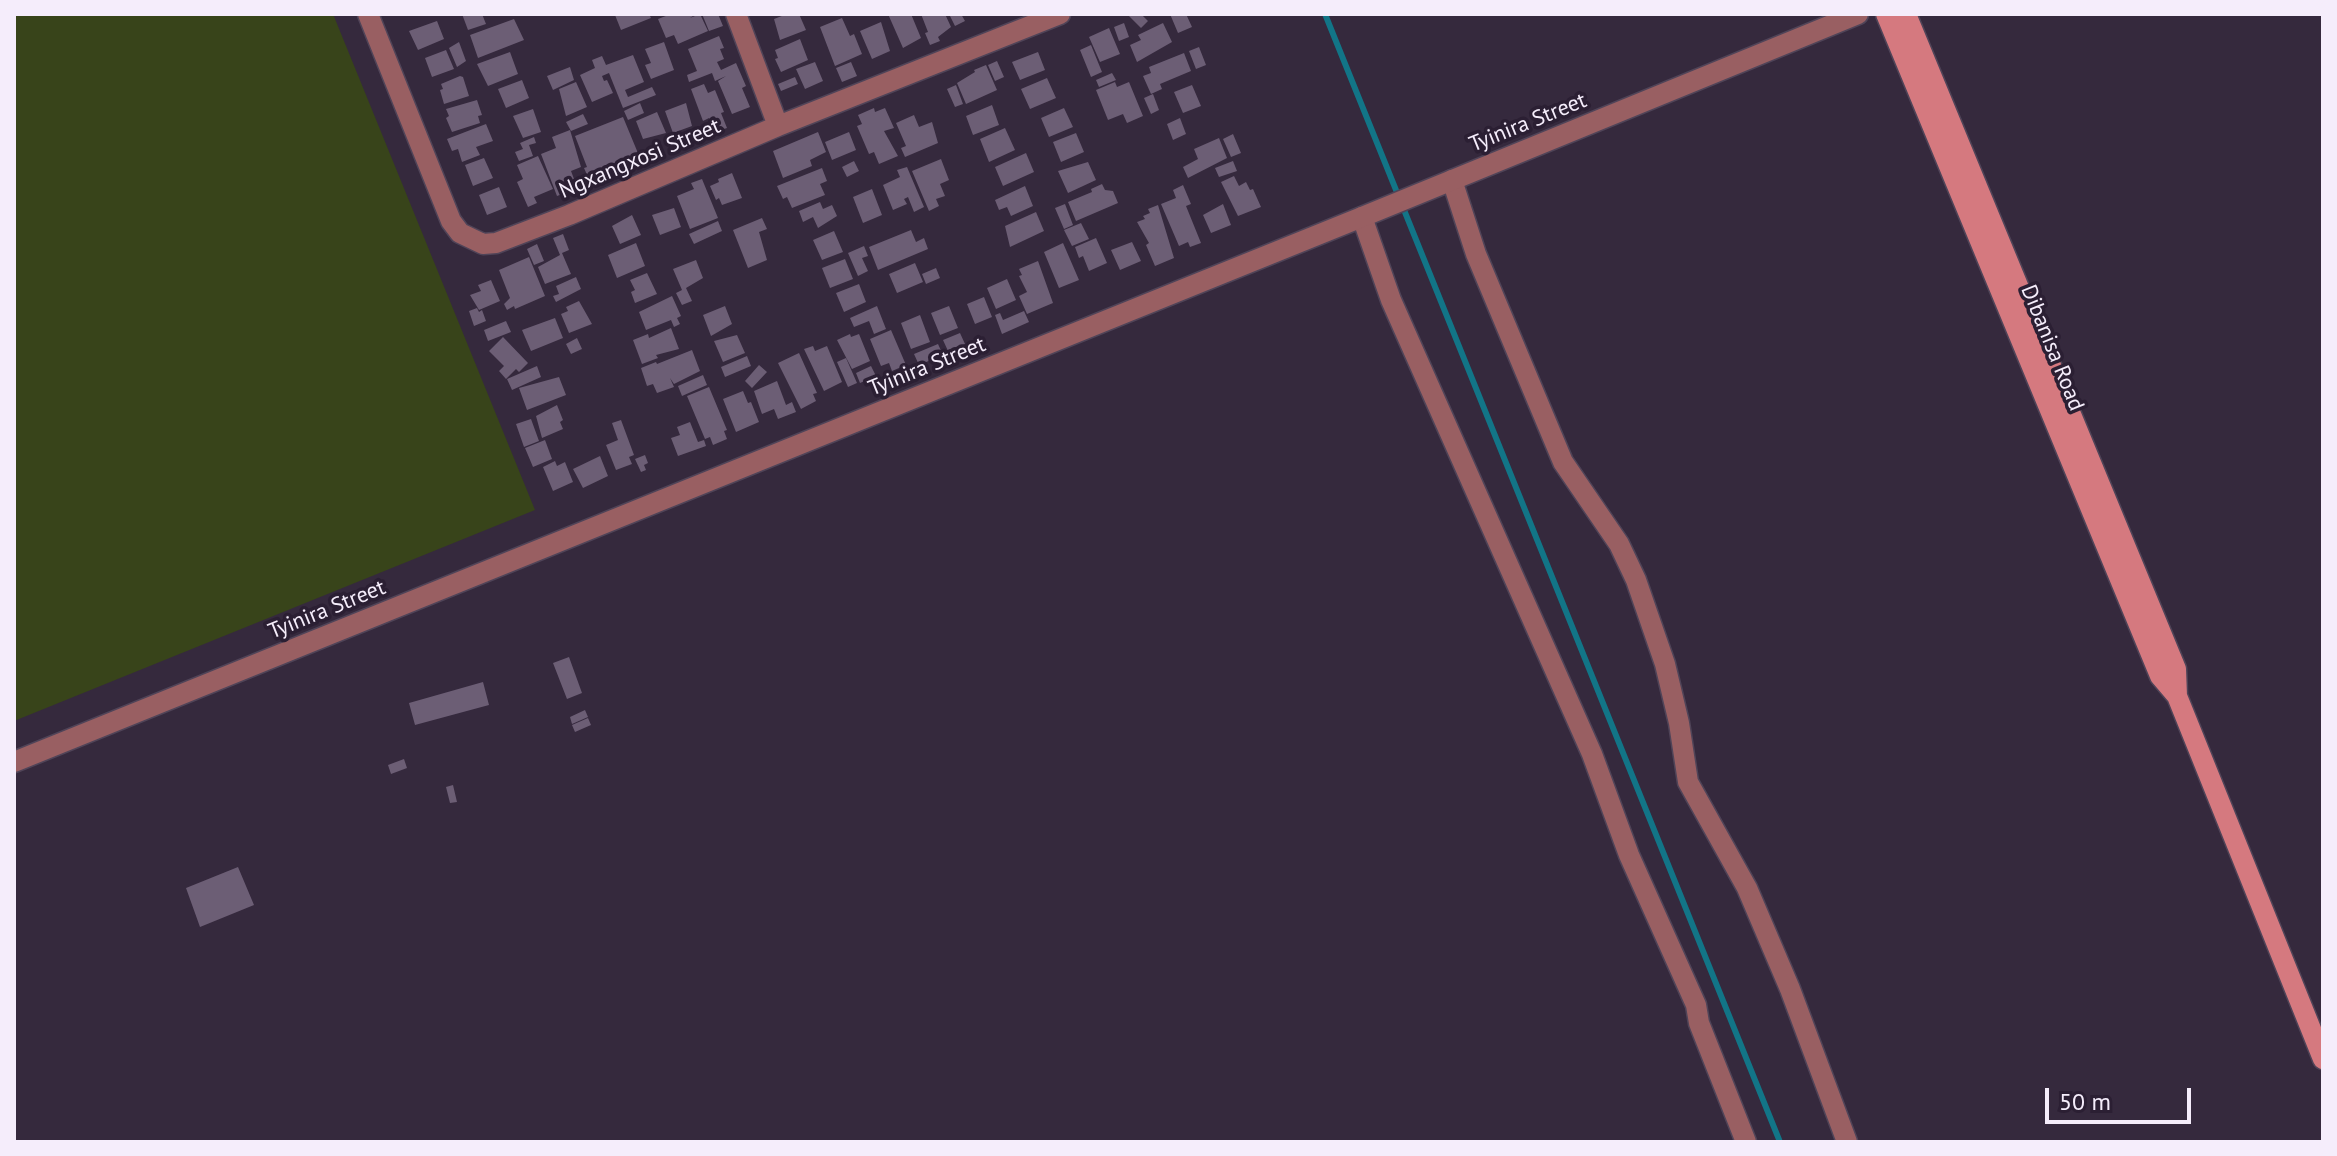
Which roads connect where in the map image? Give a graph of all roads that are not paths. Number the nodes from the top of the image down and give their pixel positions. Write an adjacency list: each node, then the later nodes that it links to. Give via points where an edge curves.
1 (368, 14): 7 (street, Ngxangxosi Street, via 451,221 460,233 483,244 569,215)
2 (736, 14): 7 (street)
3 (1060, 14): 7 (street, Ngxangxosi Street)
4 (1858, 14): 8 (street, Tyinira Street)
5 (1886, 14): 10 (main road, Dibanisa Road, via 2160,676)
6 (1906, 14): 10 (main road, Dibanisa Road, via 2176,669)
7 (778, 126)
8 (1452, 180): 9 (street, Tyinira Street); 14 (street, via 1476,254 1563,462 1619,544 1636,580 1665,664 1688,782 1747,888)
9 (1371, 214): 11 (street, Tyinira Street); 13 (street, via 1391,300 1592,754 1629,855 1696,1005)
10 (2177, 696): 12 (main road, Dibanisa Road)
11 (14, 762)
12 (2323, 1059)
13 (1746, 1142)
14 (1847, 1142)

